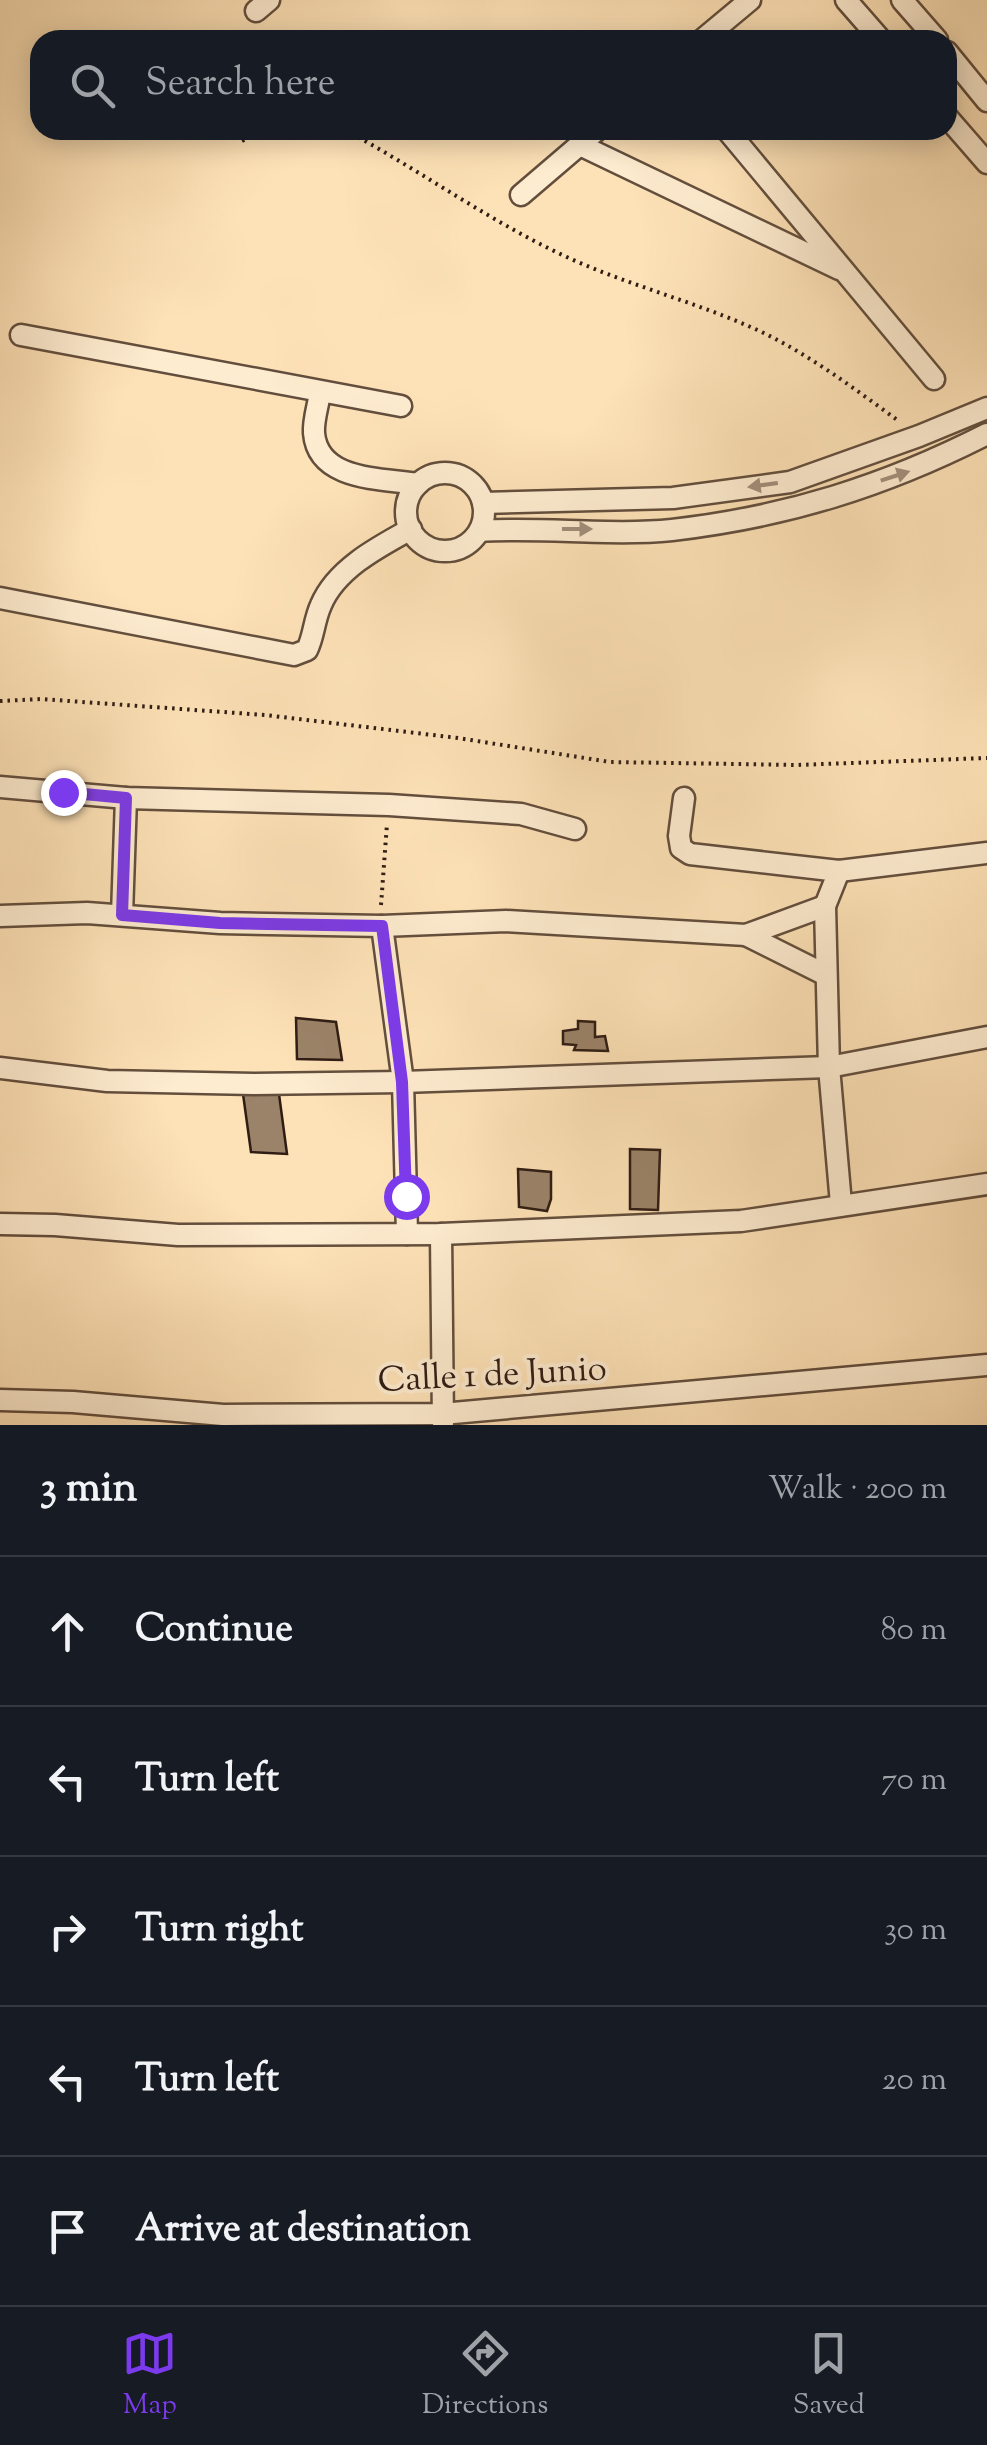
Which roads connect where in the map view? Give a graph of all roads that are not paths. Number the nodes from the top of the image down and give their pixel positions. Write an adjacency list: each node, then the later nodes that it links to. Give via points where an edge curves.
1 (750, 0): 4 (street)
2 (846, 0): 5 (street)
3 (902, 0): 6 (street)
4 (714, 30)
5 (872, 30)
6 (928, 30)
7 (957, 64): 8 (street)
8 (987, 101)
9 (957, 129): 13 (street)
10 (586, 140): 12 (street)
11 (735, 140): 15 (street)
12 (580, 145): 14 (street); 15 (street)
13 (987, 164)
14 (521, 195)
15 (845, 272): 17 (street)
16 (21, 335): 18 (street)
17 (934, 379)
18 (320, 394): 19 (street); 22 (street, via 314,432 322,459 335,470)
19 (401, 406)
20 (987, 408): 23 (street, one-way to 23, via 790,482 673,498)
21 (987, 434): 25 (street, one-way to 21, via 669,530 796,509 920,468)
22 (418, 484): 23 (street, via 437,473 459,475 477,488); 24 (street, via 407,503)
23 (483, 503): 25 (street)
24 (411, 529): 25 (street, via 421,543 442,551 464,546); 26 (street, via 344,573 321,604 307,650 294,655)
25 (480, 531)
26 (0, 598)
27 (0, 787): 28 (street)
28 (126, 798): 30 (street, via 520,814); 34 (street)
29 (684, 798): 32 (street, via 679,836 690,854)
30 (575, 829)
31 (987, 853): 32 (street)
32 (840, 871): 33 (street)
33 (825, 906): 37 (street); 38 (street)
34 (122, 915): 35 (street); 36 (street)
35 (0, 916)
36 (382, 926): 37 (street, via 506,920); 42 (street)
37 (746, 935): 38 (street)
38 (826, 975): 40 (street)
39 (987, 1037): 40 (street)
40 (829, 1067): 42 (street); 44 (street)
41 (0, 1068): 42 (street, via 106,1081)
42 (402, 1082): 46 (street)
43 (987, 1184): 44 (street)
44 (841, 1204): 47 (street, via 741,1220)
45 (0, 1224): 46 (street, via 178,1235)
46 (407, 1234): 47 (street)
47 (440, 1234): 50 (street)
48 (987, 1366): 50 (street, Calle 1 de Junio)
49 (0, 1400): 50 (street, Calle 1 de Junio, via 223,1415)
50 (443, 1419)

